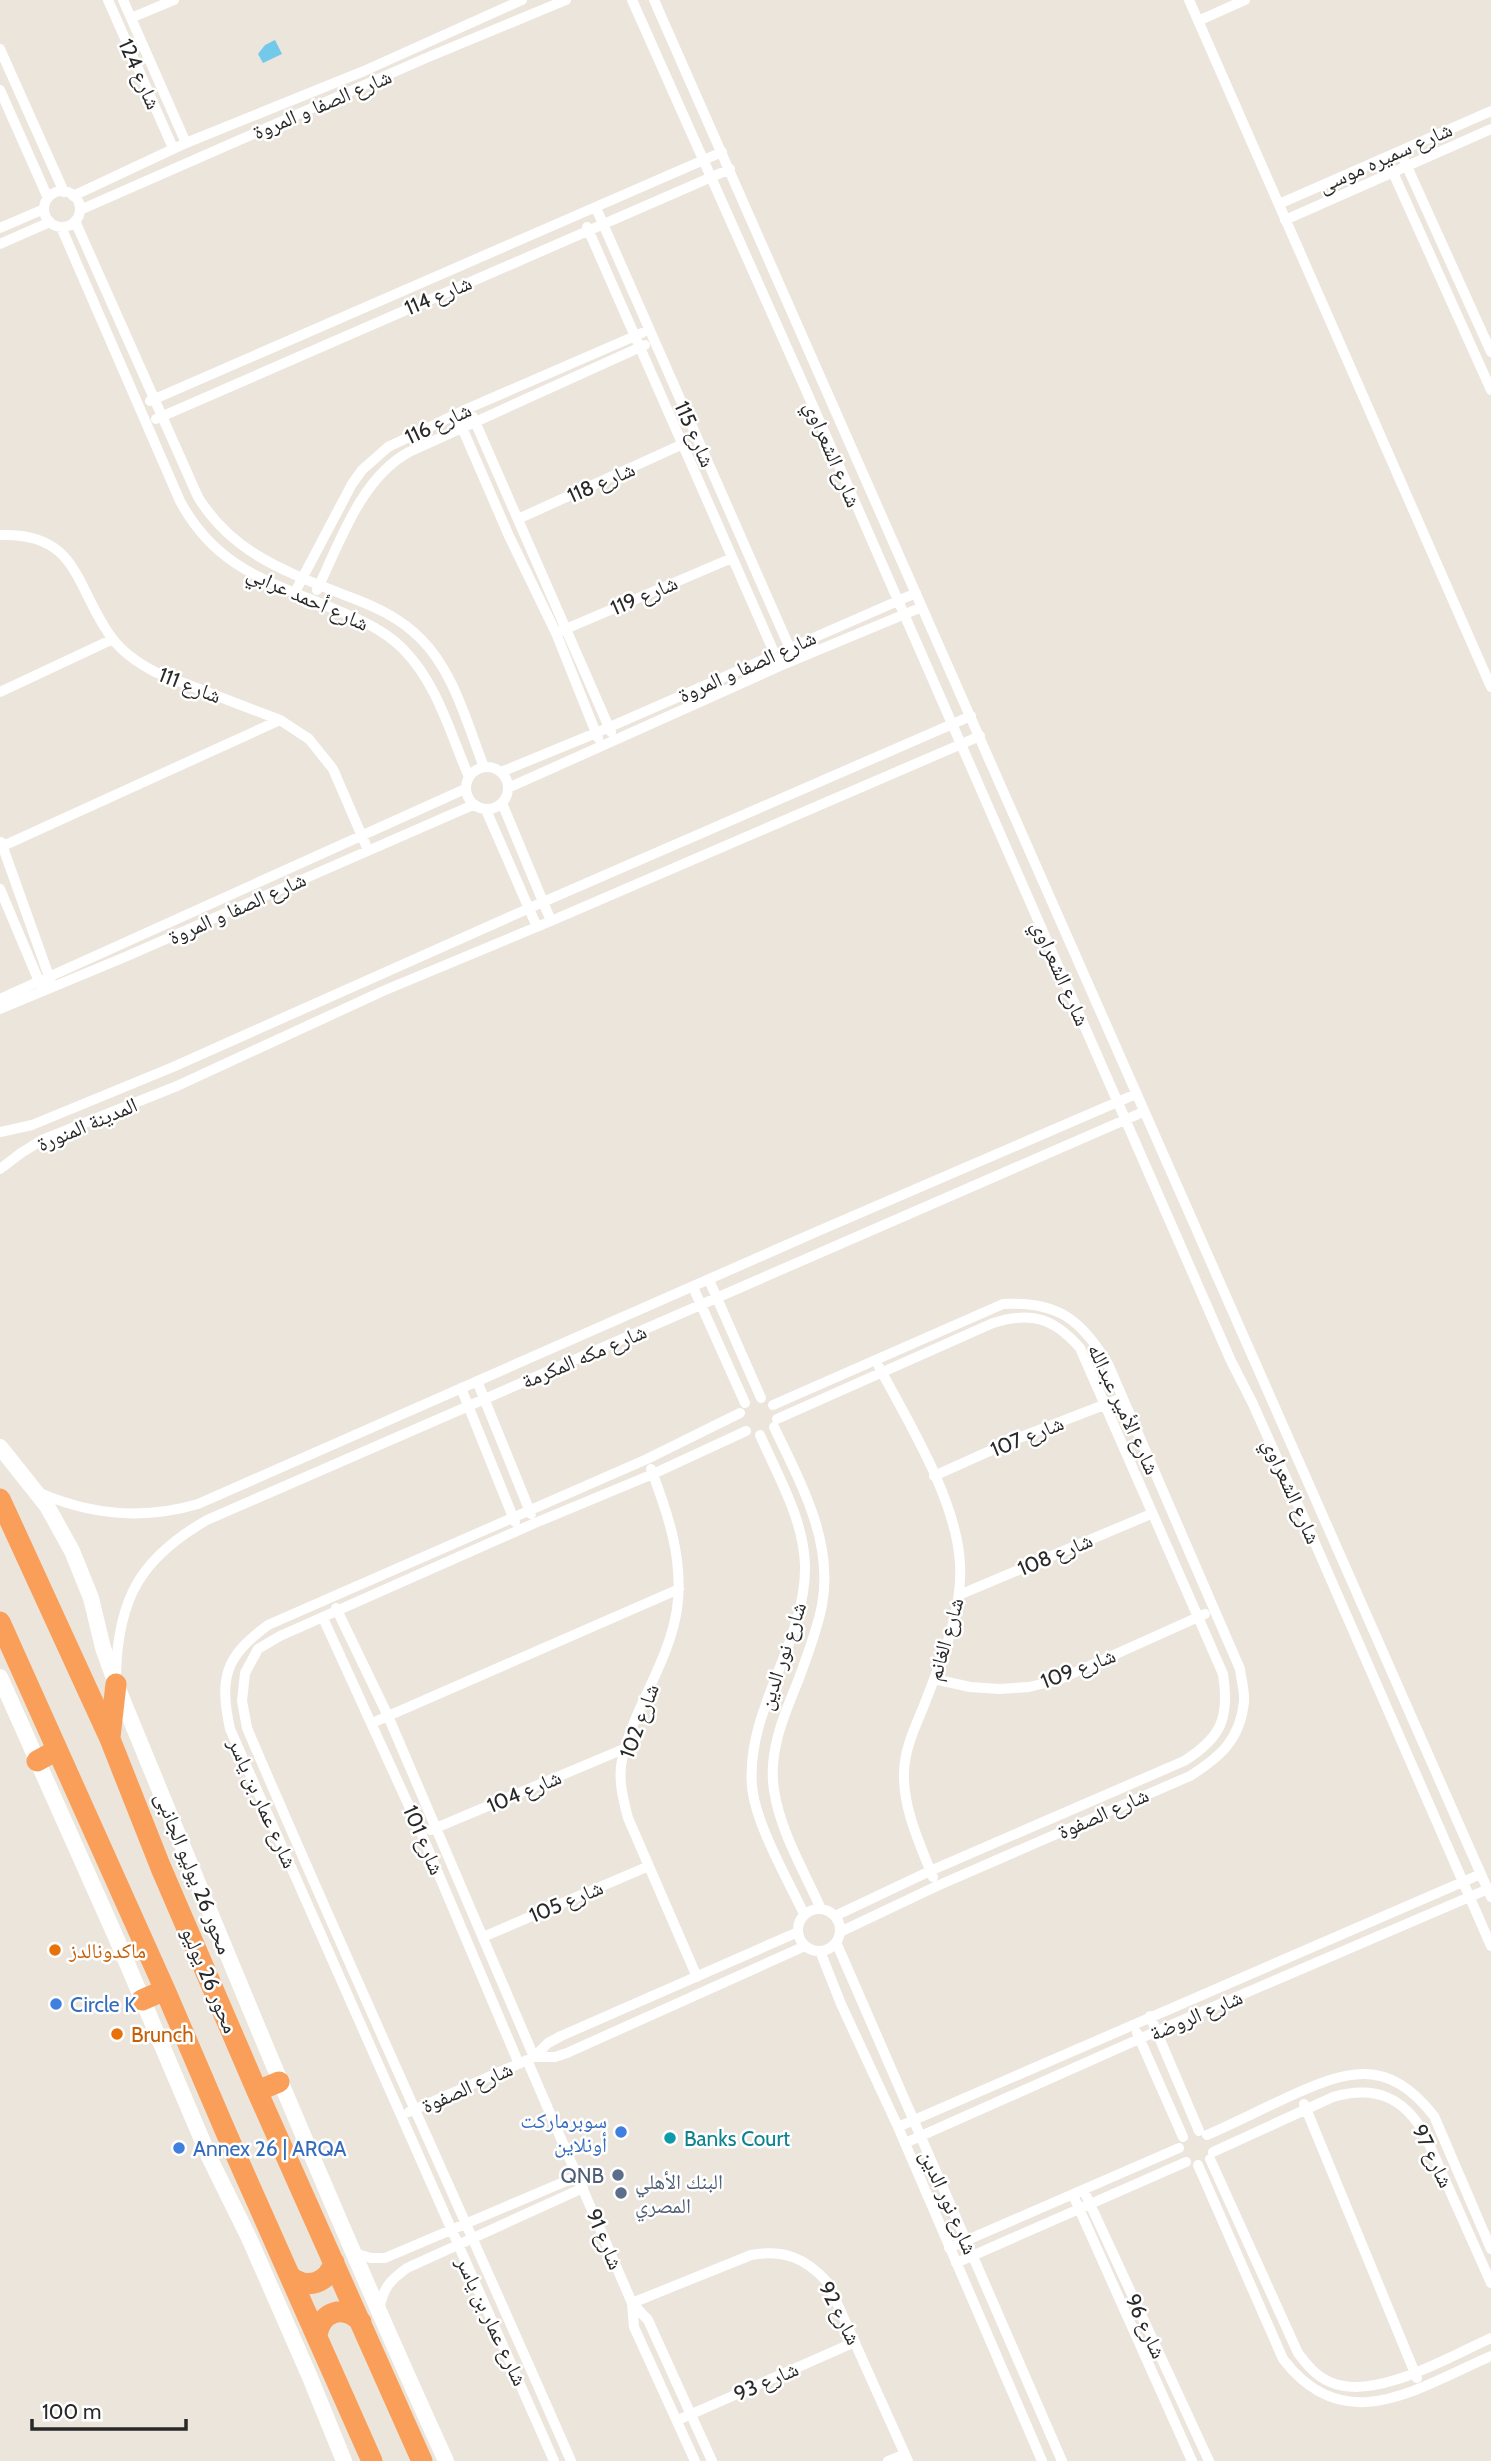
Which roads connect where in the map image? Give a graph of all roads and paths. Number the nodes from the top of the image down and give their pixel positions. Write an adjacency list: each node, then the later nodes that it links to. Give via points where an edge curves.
1 (108, 0): 20 (street, شارع 124)
2 (123, 0): 11 (street, شارع 124)
3 (174, 0): 11 (street)
4 (522, 0): 10 (street, شارع الصفا و المروة)
5 (566, 0): 15 (street, شارع الصفا و المروة)
6 (632, 0): 24 (street, شارع الشعراوي)
7 (654, 0): 22 (street, شارع الشعراوي)
8 (1245, 0): 12 (street)
9 (1192, 1): 12 (street)
10 (505, 3): 14 (street, شارع الصفا و المروة)
11 (131, 18): 19 (street, شارع 124)
12 (1198, 21): 31 (street)
13 (0, 48): 29 (street)
14 (364, 71): 15 (street); 19 (street, شارع الصفا و المروة)
15 (370, 84): 33 (street, شارع الصفا و المروة)
16 (0, 90): 30 (street)
17 (1491, 111): 21 (street, شارع سميره موسى)
18 (1491, 129): 25 (street, شارع سميره موسى)
19 (186, 142): 20 (street, شارع الصفا و المروة)
20 (173, 148): 29 (street, شارع الصفا و المروة)
21 (1400, 150): 23 (street, شارع سميره موسى); 25 (street)
22 (722, 152): 24 (street, شارع 114); 26 (street, شارع الشعراوي)
23 (1386, 157): 27 (street); 31 (street, شارع سميره موسى)
24 (703, 160): 28 (street, شارع الشعراوي); 32 (street, شارع 114)
25 (1407, 166): 27 (street, شارع سميره موسى); 47 (street)
26 (730, 169): 28 (street, شارع 114); 64 (street, شارع الشعراوي)
27 (1393, 172): 35 (street, شارع سميره موسى); 48 (street)
28 (711, 177): 37 (street, شارع 114); 66 (street, شارع الشعراوي)
29 (69, 194): 30 (street, via 53,194); 33 (street)
30 (46, 203): 36 (street); 38 (street)
31 (1279, 204): 35 (street)
32 (596, 208): 34 (street, شارع 114); 37 (street, شارع 115)
33 (78, 215): 36 (street, via 66,227); 49 (street, شارع أحمد عرابي)
34 (581, 215): 39 (street, شارع 115); 41 (street, شارع 114)
35 (1285, 220): 75 (street)
36 (55, 224): 40 (street); 50 (street, شارع أحمد عرابي)
37 (603, 224): 39 (street, شارع 114); 42 (street, شارع 115)
38 (0, 228)
39 (588, 230): 43 (street, شارع 114); 44 (street, شارع 115)
40 (0, 244)
41 (336, 321): 43 (street); 49 (street, شارع 114)
42 (648, 331): 44 (street, شارع 116); 45 (street, شارع 115)
43 (343, 335): 53 (street, شارع 114)
44 (636, 336): 46 (street, شارع 115); 51 (street, شارع 116)
45 (654, 342): 46 (street, شارع 116); 71 (street, شارع 115)
46 (641, 347): 54 (street, شارع 116); 57 (street, شارع 115)
47 (1491, 352)
48 (1491, 390)
49 (154, 399): 50 (street, شارع 114); 53 (street, شارع أحمد عرابي)
50 (139, 405): 55 (street, شارع أحمد عرابي)
51 (469, 408): 52 (street, شارع 116); 54 (street)
52 (456, 414): 56 (street); 61 (street, شارع 116, via 388,447 362,470)
53 (162, 416): 55 (street, شارع 114); 61 (street, شارع أحمد عرابي, via 198,497 218,525 257,557)
54 (475, 422): 56 (street, شارع 116); 58 (street)
55 (147, 423): 63 (street, شارع أحمد عرابي, via 180,501 214,549 246,572)
56 (462, 428): 62 (street, شارع 116, via 398,457 374,479); 69 (street, via 509,536)
57 (683, 444): 58 (street, شارع 118); 60 (street, شارع 115)
58 (518, 519): 69 (street)
59 (0, 534): 70 (street, شارع 111, via 37,539 59,552 76,570)
60 (732, 558): 69 (street, شارع 119); 72 (street, شارع 115)
61 (303, 577): 62 (street, شارع أحمد عرابي); 63 (street, شارع 116)
62 (320, 584): 65 (street, شارع 116); 86 (street, شارع أحمد عرابي, via 386,612 421,639 447,676)
63 (295, 592): 65 (street, شارع أحمد عرابي)
64 (916, 593): 66 (street, شارع الصفا و المروة); 67 (street, شارع الشعراوي)
65 (313, 599): 88 (street, شارع أحمد عرابي, via 383,632 418,666 432,687)
66 (897, 601): 68 (street, شارع الشعراوي); 71 (street, شارع الصفا و المروة)
67 (922, 607): 68 (street, شارع الصفا و المروة); 77 (street, شارع الشعراوي)
68 (904, 615): 73 (street, شارع الصفا و المروة); 79 (street, شارع الشعراوي)
69 (561, 631): 80 (street); 81 (street)
70 (113, 639): 76 (street); 78 (street, شارع 111, via 155,672)
71 (789, 647): 72 (street, شارع الصفا و المروة); 73 (street, شارع 115)
72 (775, 653): 74 (street, شارع 115); 80 (street, شارع الصفا و المروة)
73 (795, 660): 74 (street, شارع الصفا و المروة)
74 (780, 666): 83 (street, شارع الصفا و المروة)
75 (1491, 687)
76 (0, 692)
77 (971, 716): 79 (street); 82 (street, شارع الشعراوي)
78 (280, 720): 96 (street, شارع 111, via 309,739 326,758); 97 (street)
79 (951, 723): 84 (street, شارع الشعراوي); 93 (street)
80 (610, 727): 81 (street, شارع الصفا و المروة); 83 (street)
81 (596, 733): 85 (street); 87 (street, شارع الصفا و المروة)
82 (980, 736): 84 (street, المدينة المنورة); 111 (street, شارع الشعراوي)
83 (615, 741): 85 (street, شارع الصفا و المروة)
84 (960, 744): 95 (street, المدينة المنورة); 112 (street, شارع الشعراوي)
85 (602, 747): 89 (street, شارع الصفا و المروة)
86 (484, 767): 87 (street); 88 (street)
87 (501, 772): 89 (street)
88 (468, 777): 90 (street)
89 (509, 788): 91 (street)
90 (465, 789): 92 (street); 96 (street, شارع الصفا و المروة)
91 (502, 803): 94 (street); 100 (street)
92 (473, 805): 94 (street); 98 (street, شارع الصفا و المروة)
93 (755, 808): 95 (street); 100 (street)
94 (486, 810): 101 (street)
95 (765, 828): 102 (street, المدينة المنورة)
96 (362, 834): 98 (street, شارع 111); 105 (street, شارع الصفا و المروة)
97 (1, 843): 105 (street)
98 (368, 850): 105 (street, شارع الصفا و المروة)
99 (0, 889): 105 (street)
100 (544, 902): 101 (street); 102 (street)
101 (528, 908): 103 (street); 104 (street)
102 (551, 921): 103 (street, المدينة المنورة)
103 (537, 927): 106 (street, المدينة المنورة)
104 (377, 977): 106 (street); 109 (street)
105 (46, 984): 107 (street, شارع الصفا و المروة); 108 (street, شارع الصفا و المروة)
106 (383, 991): 110 (street, المدينة المنورة)
107 (0, 999)
108 (0, 1009)
109 (170, 1069): 110 (street); 115 (street, via 32,1125)
110 (177, 1086): 116 (street, المدينة المنورة, via 43,1140)
111 (1136, 1094): 112 (street, شارع مكه المكرمة); 113 (street, شارع الشعراوي)
112 (1118, 1102): 114 (street, شارع الشعراوي); 117 (street, شارع مكه المكرمة)
113 (1143, 1112): 114 (street, شارع مكه المكرمة); 186 (street, شارع الشعراوي)
114 (1125, 1119): 118 (street, شارع مكه المكرمة); 189 (street, شارع الشعراوي)
115 (0, 1132)
116 (0, 1169)
117 (816, 1232): 118 (street); 119 (street, شارع مكه المكرمة)
118 (826, 1251): 121 (street, شارع مكه المكرمة)
119 (709, 1280): 120 (street, شارع مكه المكرمة); 121 (street)
120 (693, 1287): 123 (street); 127 (street, شارع مكه المكرمة)
121 (717, 1299): 123 (street, شارع مكه المكرمة); 129 (street)
122 (1020, 1303): 124 (street); 125 (street, شارع الأمير عبدالله, via 987,1310); 130 (street, شارع الأمير عبدالله, via 1054,1308 1076,1321 1108,1364)
123 (702, 1306): 131 (street, شارع مكه المكرمة); 135 (street)
124 (1022, 1317): 126 (street, شارع الأمير عبدالله, via 993,1323); 133 (street, شارع الأمير عبدالله, via 1051,1322 1067,1333 1080,1348)
125 (875, 1359): 126 (street, شارع الغانم); 132 (street, شارع الأمير عبدالله)
126 (882, 1372): 137 (street, شارع الأمير عبدالله); 148 (street, شارع الغانم)
127 (477, 1381): 128 (street, شارع مكه المكرمة); 131 (street)
128 (461, 1388): 134 (street); 136 (street, شارع مكه المكرمة)
129 (761, 1398): 132 (street); 135 (street, via 751,1399)
130 (1122, 1398): 133 (street, شارع 107); 149 (street, شارع الأمير عبدالله)
131 (484, 1399): 134 (street, شارع مكه المكرمة); 155 (street)
132 (773, 1405): 137 (street)
133 (1104, 1405): 148 (street, شارع 107); 152 (street, شارع الأمير عبدالله)
134 (468, 1406): 141 (street, شارع مكه المكرمة); 157 (street)
135 (742, 1408): 138 (street, via 741,1423); 145 (street, شارع عمار بن ياسر)
136 (386, 1421): 139 (street, شارع مكه المكرمة); 141 (street)
137 (776, 1423): 140 (street); 173 (street, شارع نور الدين, via 817,1524 824,1563 822,1602 813,1640)
138 (746, 1431): 140 (street); 147 (street, شارع عمار بن ياسر)
139 (360, 1433): 143 (street); 144 (street, شارع مكه المكرمة)
140 (760, 1435): 172 (street, شارع نور الدين, via 800,1529 805,1564 803,1601)
141 (394, 1438): 143 (street, شارع مكه المكرمة)
142 (0, 1447): 151 (street, محور 26 يوليو الجانبى)
143 (368, 1449): 146 (street, شارع مكه المكرمة)
144 (309, 1455): 146 (street); 150 (street, شارع مكه المكرمة)
145 (647, 1460): 147 (street, شارع 102); 155 (street, شارع عمار بن ياسر)
146 (318, 1472): 154 (street, شارع مكه المكرمة)
147 (653, 1474): 159 (street, شارع عمار بن ياسر); 161 (street, شارع 102, via 674,1540)
148 (934, 1476): 162 (street, شارع الغانم, via 956,1535)
149 (1159, 1483): 152 (street, via 1149,1484); 156 (street, شارع الأمير عبدالله)
150 (242, 1485): 151 (street, شارع مكه المكرمة, via 198,1504 136,1515 88,1510); 154 (street)
151 (37, 1492): 171 (street, محور 26 يوليو الجانبى, via 82,1574)
152 (1142, 1492): 158 (street, شارع الأمير عبدالله)
153 (0, 1499): 176 (highway, محور 26 يوليو)
154 (250, 1501): 171 (street, شارع مكه المكرمة, via 183,1534 144,1573 129,1597 121,1624)
155 (529, 1510): 157 (street, شارع عمار بن ياسر); 159 (street)
156 (1171, 1511): 158 (street, شارع 108); 164 (street, شارع الأمير عبدالله)
157 (512, 1516): 160 (street); 163 (street, شارع عمار بن ياسر)
158 (1152, 1517): 162 (street, شارع 108); 166 (street, شارع الأمير عبدالله)
159 (535, 1523): 160 (street, شارع عمار بن ياسر)
160 (519, 1531): 165 (street, شارع عمار بن ياسر)
161 (679, 1589): 174 (street); 178 (street, شارع 102, via 665,1653)
162 (959, 1595): 169 (street, شارع الغانم)
163 (332, 1598): 165 (street, شارع 101); 180 (street, شارع عمار بن ياسر, via 268,1625 245,1643 228,1668 224,1699)
164 (1214, 1610): 166 (street, شارع 109); 190 (street, شارع الصفوة, via 1240,1669 1245,1701 1237,1732 1218,1758 1190,1776)
165 (338, 1612): 167 (street, شارع عمار بن ياسر); 174 (street, شارع 101)
166 (1199, 1617): 169 (street, شارع 109, via 1058,1680 1029,1687 970,1687); 185 (street, شارع الصفوة, via 1223,1674 1227,1700 1221,1726 1206,1747 1133,1784)
167 (323, 1618): 175 (street, شارع 101); 177 (street, شارع عمار بن ياسر, via 258,1649 245,1673 242,1700)
168 (0, 1622): 179 (highway)
169 (934, 1679): 185 (street, شارع الغانم, via 911,1738 904,1773 908,1808)
170 (1, 1684): 181 (street)
171 (116, 1684): 176 (highway); 212 (street, محور 26 يوليو الجانبى)
172 (771, 1691): 173 (street); 194 (street, شارع نور الدين, via 752,1752 752,1789 763,1825)
173 (790, 1700): 193 (street, شارع نور الدين, via 774,1755 773,1788 781,1820)
174 (388, 1716): 175 (street); 182 (street, شارع 101)
175 (372, 1723): 183 (street, شارع 101)
176 (110, 1740): 213 (highway, محور 26 يوليو)
177 (255, 1747): 180 (street); 187 (street, شارع عمار بن ياسر)
178 (626, 1748): 182 (street, شارع 104); 184 (street, شارع 102, via 622,1797)
179 (57, 1750): 181 (highway); 203 (highway)
180 (241, 1753): 188 (street, شارع عمار بن ياسر)
181 (37, 1760): 204 (street)
182 (436, 1828): 183 (street, شارع 104); 197 (street, شارع 101)
183 (422, 1834): 211 (street, شارع 101)
184 (649, 1866): 197 (street, شارع 105); 202 (street, شارع 102)
185 (930, 1871): 190 (street, شارع الغانم); 195 (street, شارع الصفوة)
186 (1481, 1874): 189 (street, شارع الروضة); 191 (street, شارع الشعراوي)
187 (310, 1876): 188 (street, via 307,1886); 205 (street, شارع عمار بن ياسر)
188 (297, 1882): 207 (street, شارع عمار بن ياسر)
189 (1463, 1882): 192 (street, شارع الشعراوي); 206 (street, شارع الروضة)
190 (936, 1886): 198 (street, شارع الصفوة)
191 (1489, 1893): 192 (street, شارع الروضة)
192 (1469, 1897): 199 (street, شارع الشعراوي); 209 (street, شارع الروضة)
193 (821, 1909): 194 (street); 195 (street)
194 (804, 1914): 196 (street)
195 (835, 1916): 198 (street)
196 (798, 1932): 200 (street); 202 (street, شارع الصفوة)
197 (483, 1937): 211 (street, شارع 101)
198 (838, 1937): 201 (street); 218 (street, شارع نور الدين)
199 (1491, 1945)
200 (805, 1946): 201 (street); 211 (street, شارع الصفوة, via 567,2053)
201 (820, 1951): 219 (street, شارع نور الدين)
202 (697, 1977): 211 (street, شارع الصفوة, via 554,2039)
203 (165, 1990): 204 (highway); 241 (highway)
204 (142, 2000): 256 (street)
205 (369, 2012): 207 (street); 216 (street, شارع عمار بن ياسر)
206 (1150, 2016): 208 (street, شارع الروضة); 209 (street)
207 (357, 2018): 217 (street, شارع عمار بن ياسر)
208 (1133, 2024): 210 (street); 218 (street, شارع الروضة)
209 (1157, 2031): 210 (street, شارع الروضة); 220 (street)
210 (1140, 2039): 221 (street, شارع الروضة); 222 (street)
211 (526, 2061): 216 (street, شارع الصفوة); 226 (street, شارع 91)
212 (279, 2082): 213 (highway); 237 (street, محور 26 يوليو الجانبى)
213 (257, 2091): 239 (highway, محور 26 يوليو)
214 (1299, 2092): 215 (street); 220 (street, شارع 97); 236 (street, شارع 97, via 1354,2073 1400,2083 1420,2097 1434,2116)
215 (1306, 2109): 224 (street, شارع 97); 242 (street, شارع 97, via 1350,2092 1378,2094 1403,2106 1425,2135); 249 (street)
216 (414, 2110): 217 (street, شارع الصفوة); 230 (street, شارع عمار بن ياسر)
217 (400, 2116): 231 (street, شارع عمار بن ياسر)
218 (913, 2120): 219 (street, شارع الروضة); 221 (street, شارع نور الدين)
219 (898, 2127): 223 (street, شارع نور الدين)
220 (1203, 2133): 222 (street, via 1190,2132); 224 (street, via 1213,2143)
221 (920, 2136): 223 (street, شارع الروضة); 233 (street, شارع نور الدين)
222 (1181, 2142): 225 (street, via 1181,2156); 228 (street)
223 (905, 2143): 235 (street, شارع نور الدين)
224 (1211, 2155): 225 (street); 249 (street, via 1298,2353 1312,2370 1353,2388 1375,2386)
225 (1192, 2164): 229 (street); 251 (street, via 1294,2374 1318,2392 1345,2402 1384,2401)
226 (578, 2176): 227 (street, شارع 91); 230 (street)
227 (583, 2188): 232 (street); 243 (street, شارع 91)
228 (1078, 2193): 229 (street, شارع 96); 233 (street)
229 (1085, 2208): 238 (street); 267 (street, شارع 96); 268 (street, شارع 96)
230 (467, 2223): 231 (street); 232 (street, شارع عمار بن ياسر)
231 (451, 2230): 234 (street, شارع عمار بن ياسر); 237 (street, via 385,2258)
232 (473, 2239): 234 (street); 250 (street, شارع عمار بن ياسر)
233 (966, 2241): 235 (street); 238 (street, شارع نور الدين)
234 (458, 2246): 244 (street, via 393,2278); 252 (street, شارع عمار بن ياسر)
235 (949, 2248): 240 (street, شارع نور الدين)
236 (1491, 2249)
237 (354, 2253): 244 (street, محور 26 يوليو الجانبى)
238 (972, 2256): 240 (street); 266 (street, شارع نور الدين)
239 (334, 2262): 241 (highway, via 321,2282 305,2284); 244 (highway, محور 26 يوليو)
240 (956, 2263): 265 (street, شارع نور الدين)
241 (290, 2277): 245 (highway)
242 (1491, 2283)
243 (632, 2303): 247 (street, شارع 92, via 751,2255 785,2253 809,2264 828,2283); 253 (street, شارع 91, via 648,2320); 254 (street, شارع 91, via 634,2327)
244 (370, 2317): 245 (highway, via 334,2312 321,2320); 258 (highway, محور 26 يوليو); 259 (street, محور 26 يوليو الجانبى)
245 (317, 2335): 257 (highway)
246 (1491, 2338): 249 (street)
247 (855, 2342): 253 (street, شارع 93); 255 (street, شارع 92)
248 (1491, 2356): 251 (street)
249 (1414, 2372): 251 (street)
250 (538, 2387): 252 (street); 261 (street, شارع عمار بن ياسر)
251 (1420, 2387)
252 (525, 2392): 260 (street, شارع عمار بن ياسر)
253 (692, 2414): 254 (street, شارع 93); 263 (street, شارع 91)
254 (678, 2420): 262 (street, شارع 91)
255 (906, 2457): 264 (street)
256 (344, 2461)
257 (372, 2461)
258 (422, 2461)
259 (446, 2461)
260 (554, 2461)
261 (570, 2461)
262 (695, 2461)
263 (712, 2461)
264 (888, 2461)
265 (1042, 2461)
266 (1062, 2461)
267 (1192, 2461)
268 (1209, 2461)

